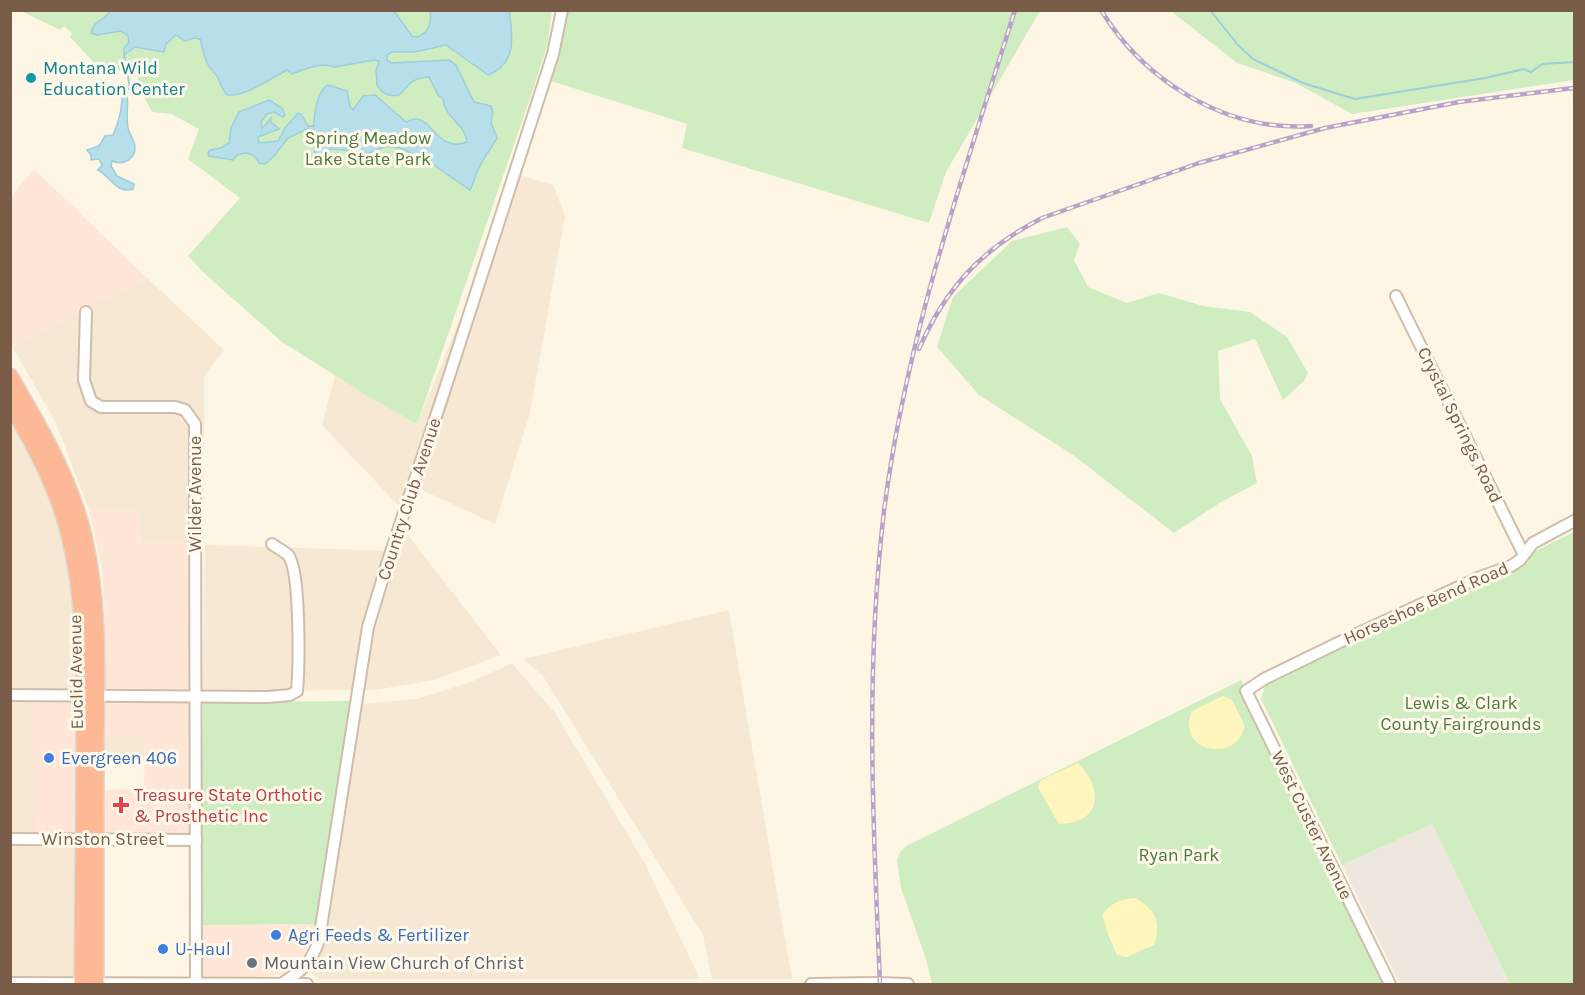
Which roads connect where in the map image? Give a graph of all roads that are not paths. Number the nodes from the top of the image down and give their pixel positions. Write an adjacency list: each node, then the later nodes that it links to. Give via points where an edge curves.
1 (561, 10): 21 (street, Country Club Avenue, via 553,54 368,627 319,940 305,968)
2 (1396, 296): 9 (street, Crystal Springs Road)
3 (86, 312): 13 (street, Wilder Avenue, via 84,380 91,401 101,407 176,407 185,410 195,424)
4 (10, 376): 6 (highway, Euclid Avenue)
5 (10, 403): 6 (highway, Euclid Avenue)
6 (24, 414): 12 (highway, Euclid Avenue, via 68,532 79,583)
7 (1575, 521): 9 (street, Horseshoe Bend Road, via 1533,543)
8 (272, 544): 13 (street, via 289,557 293,574 298,615 297,691 268,697)
9 (1524, 553): 10 (street, Horseshoe Bend Road, via 1511,566)
10 (1270, 676): 25 (street, West Custer Avenue, via 1246,691)
11 (10, 695): 12 (street)
12 (90, 695): 13 (street); 15 (highway, Euclid Avenue)
13 (195, 695): 16 (street, Wilder Avenue)
14 (10, 839): 15 (street, Winston Street)
15 (90, 839): 16 (street, Winston Street); 18 (highway, Euclid Avenue); 19 (highway, Euclid Avenue)
16 (196, 840): 20 (street, Wilder Avenue)
17 (10, 983): 18 (street)
18 (82, 984): 19 (street)
19 (96, 984): 20 (street)
20 (195, 984): 21 (street)
21 (281, 984): 22 (street)
22 (307, 984)
23 (811, 984): 24 (street)
24 (908, 984)
25 (1390, 984)

